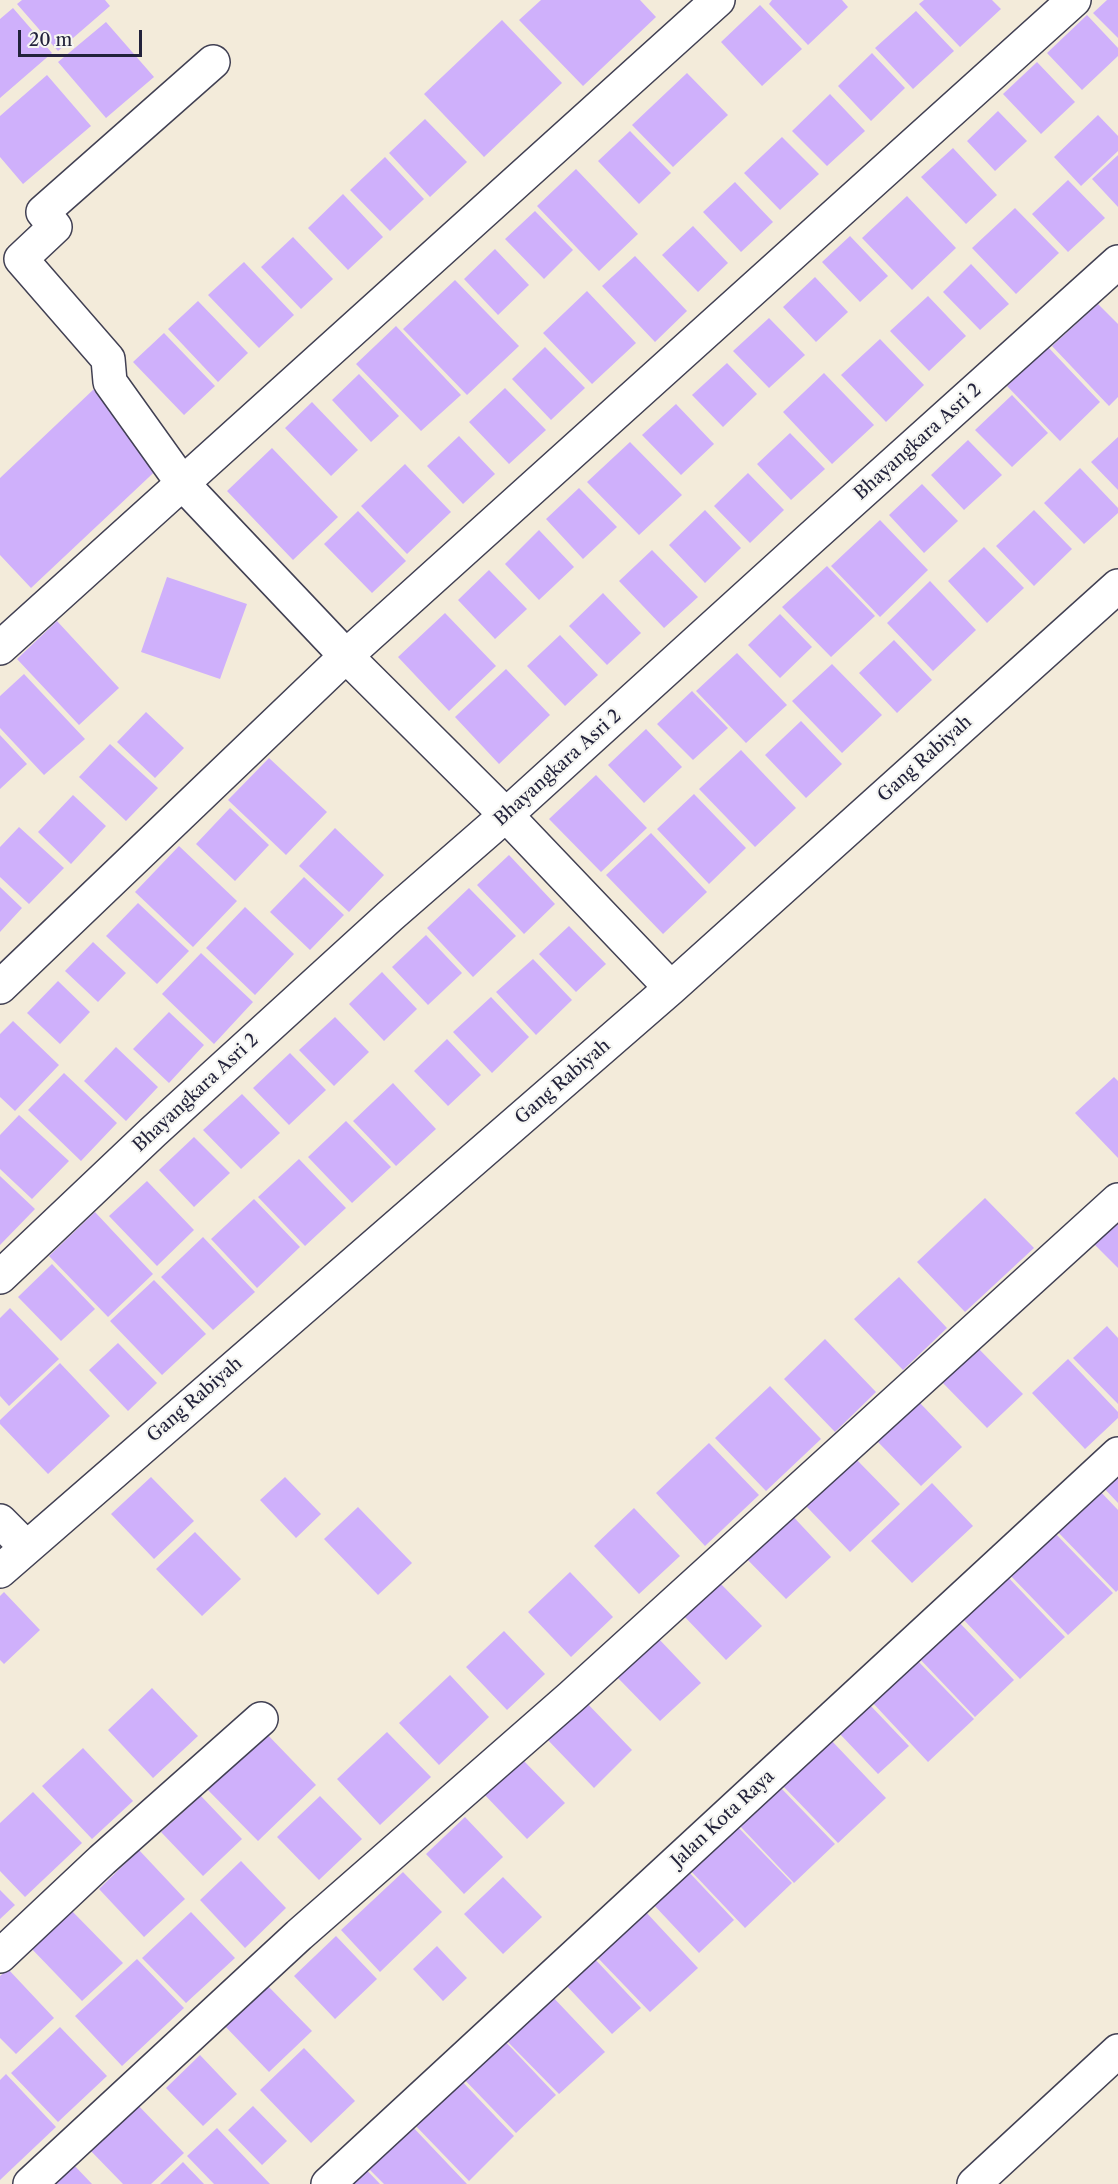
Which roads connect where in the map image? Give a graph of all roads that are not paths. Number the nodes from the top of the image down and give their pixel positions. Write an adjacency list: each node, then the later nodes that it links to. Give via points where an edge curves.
1 (717, 0): 5 (street)
2 (1074, 0): 8 (street)
3 (213, 62): 5 (street, via 43,212 55,227 21,259 108,359 110,382)
4 (1118, 262): 9 (street, Bhayangkara Asri 2)
5 (183, 484): 7 (street); 8 (street)
6 (1118, 586): 11 (street, Gang Rabiyah)
7 (0, 648)
8 (346, 656): 9 (street); 10 (street)
9 (506, 815): 11 (street); 13 (street, Bhayangkara Asri 2, via 153,1132)
10 (0, 987)
11 (671, 988): 16 (street, Gang Rabiyah)
12 (1118, 1200): 21 (street, via 571,1696 298,1935)
13 (0, 1277)
14 (1118, 1454): 22 (street, Jalan Kota Raya)
15 (0, 1521): 16 (street)
16 (26, 1547): 17 (street, Gang Rabiyah)
17 (0, 1571)
18 (261, 1719): 19 (street)
19 (0, 1956)
20 (1118, 2051): 23 (street)
21 (30, 2184)
22 (328, 2184)
23 (974, 2184)

